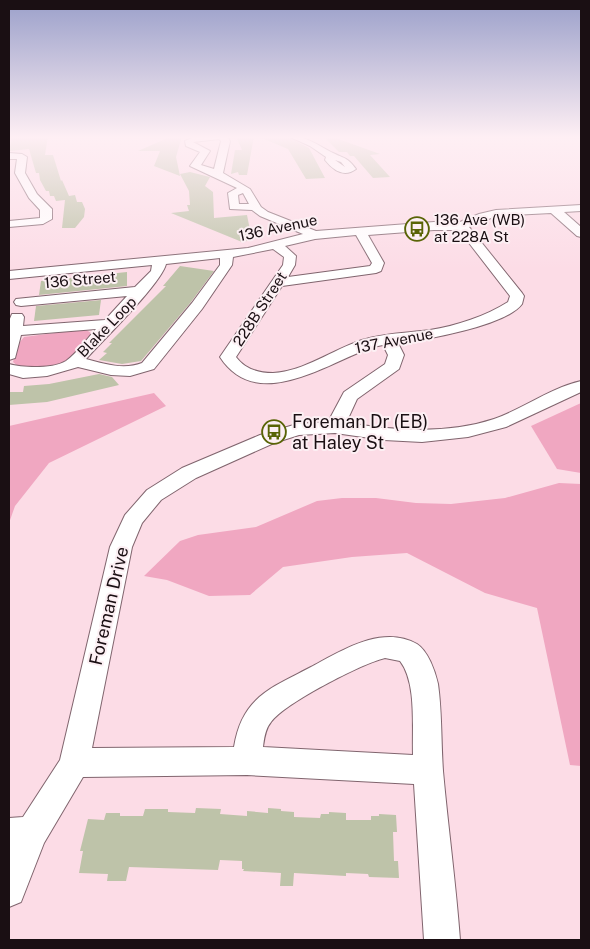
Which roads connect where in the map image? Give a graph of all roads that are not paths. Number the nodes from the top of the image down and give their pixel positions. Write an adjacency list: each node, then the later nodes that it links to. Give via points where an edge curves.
1 (24, 180): 7 (street, via 46,209 46,218)
2 (229, 180): 3 (street)
3 (244, 189): 4 (street); 4 (street, via 233,193 232,205)
4 (256, 207): 11 (street, via 264,214)
5 (581, 208): 6 (street, 136 Avenue)
6 (553, 209): 8 (street, 136 Avenue, via 489,214); 10 (street)
7 (9, 224)
8 (462, 226): 9 (street, 136 Avenue); 22 (street, 137 Avenue, via 517,296 515,304 505,311 448,331)
9 (360, 231): 11 (street, 136 Avenue); 17 (street, via 378,263 376,268)
10 (581, 233)
11 (315, 234): 12 (street, 136 Avenue)
12 (275, 245): 13 (street, 136 Avenue); 17 (street, 228B Street, via 290,256 289,265)
13 (227, 254): 14 (street, 136 Avenue); 24 (street, via 226,265 148,366 141,370 123,371)
14 (160, 261): 15 (street, 136 Avenue); 18 (street, Blake Loop, via 158,272)
15 (29, 272): 16 (street, 136 Avenue); 19 (street)
16 (9, 275)
17 (278, 282): 26 (street, 228B Street, via 228,357 233,366)
18 (141, 291): 19 (street, 136 Street); 20 (street, Blake Loop)
19 (21, 302): 21 (street)
20 (108, 324): 21 (street); 24 (street, Blake Loop)
21 (15, 331): 23 (street)
22 (388, 340): 26 (street, 137 Avenue, via 349,350 298,373 262,378); 28 (street, via 396,355 393,366 350,396)
23 (9, 355)
24 (74, 361): 25 (street, Blake Loop, via 47,371 23,373)
25 (9, 369)
26 (244, 374)
27 (581, 386): 28 (street, Foreman Drive, via 500,423 468,431 422,436)
28 (335, 427): 30 (street, Foreman Drive, via 297,430 267,439 189,473 154,495 133,520 114,572)
29 (247, 761): 30 (street); 31 (street); 31 (street, via 252,725 264,707 364,652 387,646 408,653 422,670)
30 (74, 763): 32 (street, Foreman Drive, via 68,777)
31 (428, 770): 34 (street)
32 (20, 834): 33 (street, Foreman Drive)
33 (9, 890)
34 (442, 940)

